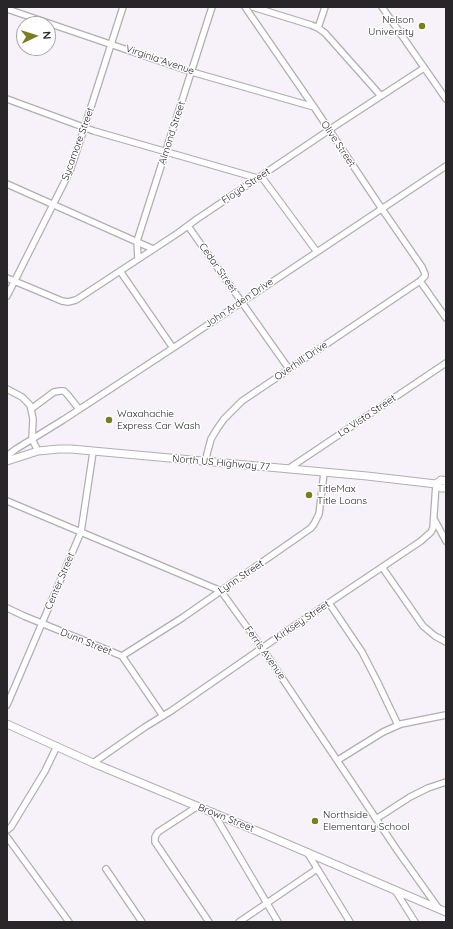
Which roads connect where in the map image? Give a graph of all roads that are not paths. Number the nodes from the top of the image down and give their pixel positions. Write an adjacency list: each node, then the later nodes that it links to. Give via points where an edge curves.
1 (122, 7): 9 (street, Sycamore Street)
2 (212, 7): 11 (street, Almond Street)
3 (245, 7): 15 (street, Olive Street)
4 (253, 7): 8 (street)
5 (325, 7): 8 (street)
6 (382, 7): 10 (street)
7 (7, 9): 9 (street, Virginia Avenue)
8 (318, 28): 12 (street)
9 (112, 44): 11 (street, Virginia Avenue); 16 (street, Sycamore Street)
10 (424, 68): 12 (street, Floyd Street); 14 (street)
11 (192, 72): 15 (street, Virginia Avenue); 18 (street, Almond Street)
12 (381, 96): 17 (street, Floyd Street)
13 (7, 99): 16 (street)
14 (446, 99)
15 (314, 107): 17 (street, Olive Street)
16 (84, 128): 18 (street); 22 (street, Sycamore Street, via 70,172)
17 (329, 130): 20 (street, Floyd Street); 23 (street, Olive Street)
18 (166, 152): 20 (street); 25 (street, Almond Street)
19 (446, 166): 23 (street, John Arden Drive)
20 (259, 177): 24 (street, Floyd Street); 27 (street)
21 (7, 184): 22 (street)
22 (53, 204): 25 (street); 31 (street, Sycamore Street)
23 (382, 209): 27 (street, John Arden Drive); 32 (street, Olive Street, via 422,267 425,276)
24 (188, 226): 26 (street, Floyd Street); 34 (street, Cedar Street)
25 (137, 241): 26 (street); 28 (street, Almond Street)
26 (153, 249): 28 (street, Floyd Street)
27 (317, 252): 34 (street, John Arden Drive)
28 (138, 259): 29 (street, Floyd Street)
29 (120, 270): 31 (street, Floyd Street, via 76,300 67,302); 36 (street)
30 (7, 278): 31 (street)
31 (15, 281): 33 (street, Sycamore Street)
32 (420, 281): 35 (street); 38 (street, Overhill Drive)
33 (7, 296)
34 (241, 302): 36 (street, John Arden Drive); 38 (street, Cedar Street)
35 (446, 318)
36 (173, 348): 41 (street, John Arden Drive)
37 (446, 363): 48 (street, La Vista Street)
38 (289, 369): 47 (street, Overhill Drive, via 235,407 211,439)
39 (7, 389): 40 (street, via 22,397)
40 (31, 409): 41 (street, via 54,392 60,391 64,391); 42 (street)
41 (79, 409): 42 (street, John Arden Drive)
42 (32, 439): 43 (street); 45 (street, John Arden Drive)
43 (38, 451): 44 (main road, North US Highway 77, via 59,449); 46 (main road, North US Highway 77)
44 (93, 452): 47 (main road, North US Highway 77); 55 (street, Center Street)
45 (7, 456)
46 (7, 461)
47 (206, 462): 48 (main road, North US Highway 77)
48 (288, 469): 49 (main road, North US Highway 77)
49 (324, 472): 51 (main road, North US Highway 77); 58 (street, Lynn Street, via 319,514 311,528)
50 (446, 481): 51 (main road, North US Highway 77, via 441,480)
51 (436, 484): 52 (main road, North US Highway 77); 54 (street, Kirksey Street)
52 (446, 488)
53 (7, 501): 55 (street)
54 (434, 519): 56 (street); 57 (street, Kirksey Street, via 429,534)
55 (81, 532): 58 (street); 61 (street, Center Street)
56 (446, 541)
57 (382, 567): 59 (street, Kirksey Street); 62 (street, via 423,626)
58 (221, 591): 63 (street, Ferris Avenue); 64 (street, Lynn Street)
59 (329, 603): 63 (street, Kirksey Street); 69 (street, via 362,652)
60 (7, 608): 61 (street, Dunn Street)
61 (42, 624): 64 (street, Dunn Street); 65 (street, Center Street)
62 (446, 642)
63 (262, 648): 67 (street, Kirksey Street); 71 (street, Ferris Avenue)
64 (122, 656): 67 (street, Dunn Street)
65 (7, 706)
66 (446, 715): 69 (street)
67 (163, 716): 72 (street, Kirksey Street)
68 (7, 724): 70 (main road, Brown Street)
69 (398, 725): 71 (street)
70 (57, 746): 72 (main road, Brown Street); 77 (street, via 45,771)
71 (338, 760): 76 (street, Ferris Avenue)
72 (93, 763): 74 (main road, Brown Street)
73 (446, 782): 76 (street, via 410,797)
74 (198, 806): 75 (main road, Brown Street); 88 (street, via 162,829 155,837 155,842)
75 (213, 812): 79 (main road, Brown Street); 83 (street)
76 (376, 819): 84 (street, Ferris Avenue)
77 (7, 830)
78 (7, 837): 86 (street)
79 (307, 852): 81 (street); 82 (main road, Brown Street)
80 (106, 869): 87 (street)
81 (317, 869): 83 (street); 91 (street)
82 (395, 890): 84 (main road, Brown Street); 92 (street)
83 (267, 903): 89 (street); 90 (street)
84 (439, 909): 85 (main road, Brown Street)
85 (446, 912)
86 (69, 922)
87 (142, 922)
88 (210, 922)
89 (240, 922)
90 (278, 922)
91 (350, 922)
92 (415, 922)

